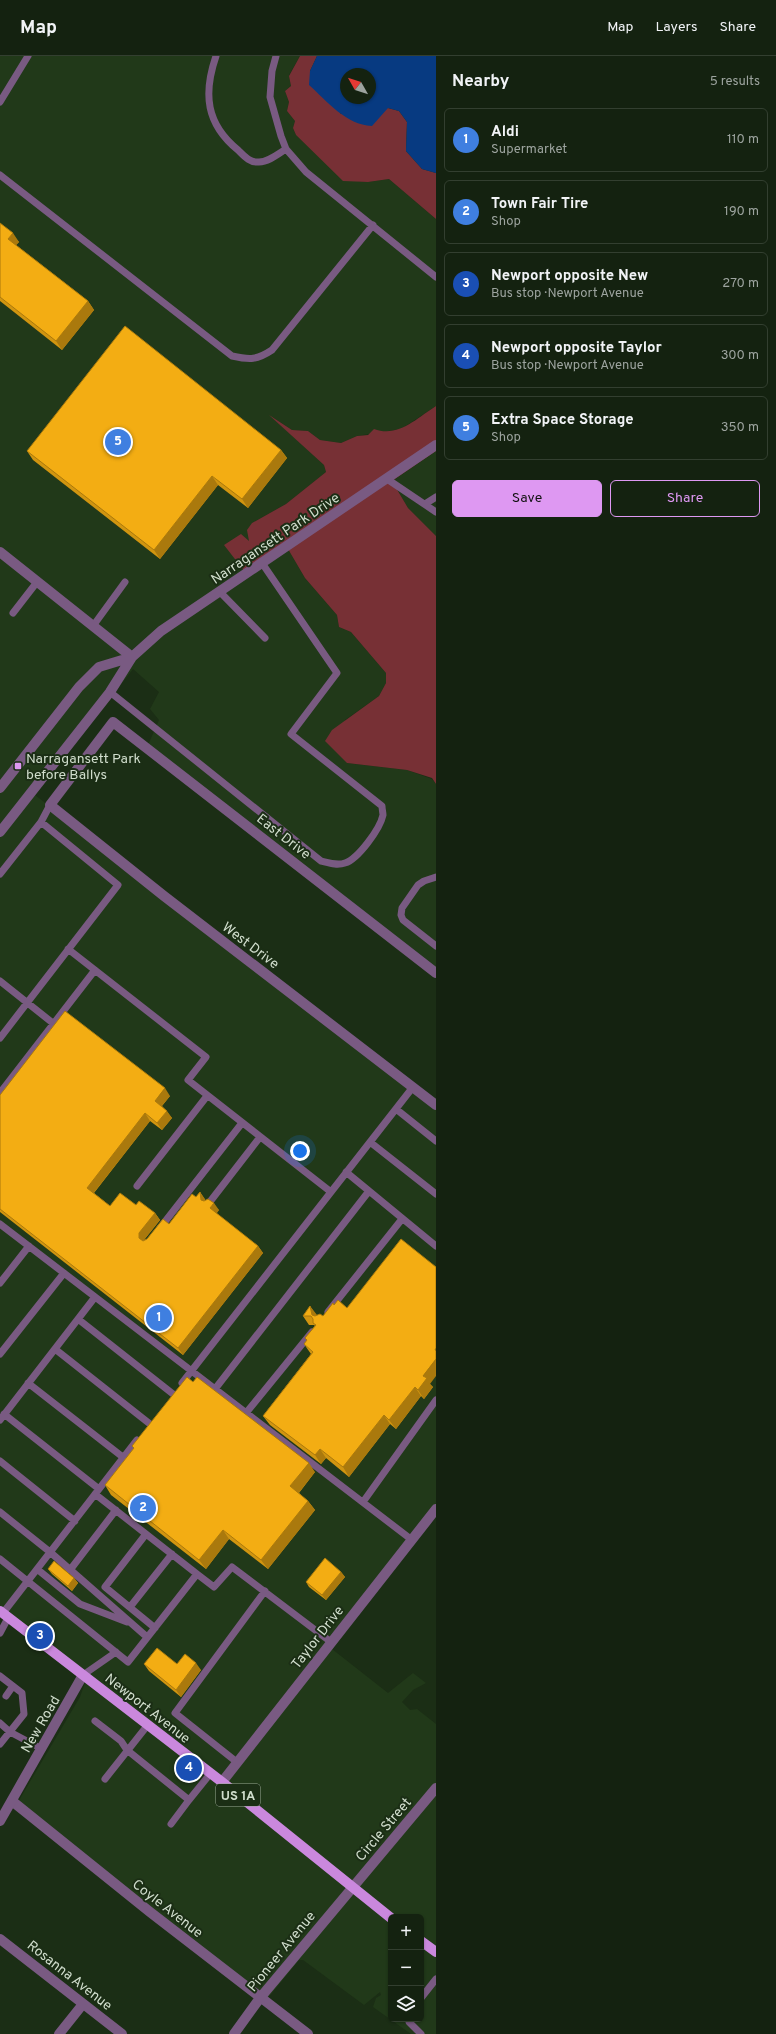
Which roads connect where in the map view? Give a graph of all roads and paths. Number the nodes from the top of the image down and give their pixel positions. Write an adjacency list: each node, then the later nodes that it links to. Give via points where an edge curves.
1 (28, 56): 4 (lane)
2 (216, 56): 5 (lane, via 210,75 208,100 218,130 250,161 268,161)
3 (276, 56): 5 (lane, via 270,97)
4 (0, 102)
5 (286, 149): 7 (lane, via 306,172)
6 (0, 175): 7 (lane, via 232,356 247,359 260,358 272,350)
7 (373, 225): 8 (lane)
8 (436, 277)
9 (436, 445): 10 (street, Narragansett Park Drive)
10 (387, 479): 12 (lane); 15 (street, Narragansett Park Drive)
11 (436, 497): 12 (lane)
12 (425, 504): 13 (lane)
13 (436, 512)
14 (0, 552): 16 (street)
15 (262, 563): 18 (street, Narragansett Park Drive); 23 (lane, via 337,673 291,734 382,806 383,815 376,830 354,859 334,865 321,861)
16 (37, 582): 19 (lane); 20 (street)
17 (125, 582): 20 (lane)
18 (220, 592): 21 (lane); 22 (street, Narragansett Park Drive, via 162,631)
19 (13, 613)
20 (93, 626): 22 (street)
21 (265, 638)
22 (132, 657): 23 (street, Narragansett Park Drive); 24 (street, Narragansett Park Drive, via 99,667 79,687)
23 (110, 692): 27 (street, Narragansett Park Drive)
24 (0, 788)
25 (50, 805): 26 (lane); 33 (street, East Drive, via 113,722); 38 (street, West Drive, via 170,901)
26 (41, 822): 28 (lane); 31 (lane, via 118,885)
27 (0, 832)
28 (0, 874)
29 (436, 877): 30 (lane, via 418,885 402,908 401,915 403,920)
30 (436, 946)
31 (68, 949): 32 (lane); 35 (lane)
32 (95, 970): 36 (lane); 40 (lane, via 206,1057 188,1080)
33 (436, 972)
34 (0, 981): 35 (lane)
35 (27, 1003): 36 (lane); 37 (lane)
36 (54, 1024): 39 (lane)
37 (0, 1038)
38 (413, 1087): 41 (street, West Drive); 42 (lane)
39 (0, 1093)
40 (207, 1096): 43 (lane); 48 (lane)
41 (436, 1105)
42 (396, 1109): 45 (lane); 46 (lane)
43 (242, 1123): 44 (lane); 55 (lane)
44 (260, 1137): 50 (lane); 52 (lane)
45 (436, 1141)
46 (370, 1142): 47 (lane); 51 (lane)
47 (346, 1172): 49 (lane); 50 (lane)
48 (137, 1186)
49 (369, 1191): 53 (lane); 68 (lane)
50 (330, 1192): 66 (lane)
51 (436, 1194)
52 (209, 1203)
53 (402, 1218): 57 (lane); 62 (lane)
54 (0, 1224): 56 (lane)
55 (153, 1237)
56 (29, 1246): 58 (lane); 59 (lane)
57 (436, 1246)
58 (64, 1273): 60 (lane); 65 (lane)
59 (0, 1283)
60 (95, 1297): 61 (lane); 66 (lane)
61 (78, 1319): 64 (lane); 66 (lane, via 171,1397)
62 (322, 1320)
63 (315, 1329): 70 (lane)
64 (55, 1349): 67 (lane); 72 (lane, via 148,1427)
65 (0, 1354)
66 (191, 1371): 68 (lane)
67 (28, 1383): 71 (lane); 72 (lane)
68 (215, 1389): 70 (lane)
69 (436, 1400): 75 (lane)
70 (246, 1413): 75 (lane)
71 (2, 1417): 74 (lane)
72 (124, 1458): 74 (lane)
73 (0, 1461): 79 (lane)
74 (97, 1492): 77 (lane); 79 (lane)
75 (363, 1502): 81 (lane)
76 (436, 1509): 81 (street, Taylor Drive)
77 (116, 1510): 80 (lane); 86 (lane)
78 (0, 1512): 82 (lane)
79 (75, 1521): 82 (lane)
80 (146, 1534): 83 (lane); 90 (lane, via 105,1587)
81 (412, 1540): 96 (street, Taylor Drive)
82 (50, 1552): 85 (lane); 86 (lane)
83 (172, 1554): 87 (lane); 90 (lane)
84 (0, 1559): 88 (lane)
85 (37, 1569): 88 (lane); 92 (lane, via 80,1604)
86 (70, 1570): 92 (lane)
87 (197, 1574): 89 (lane, via 214,1587 232,1566); 93 (lane)
88 (28, 1581): 91 (lane); 97 (lane)
89 (265, 1591): 96 (lane); 109 (lane, via 175,1713)
90 (130, 1607): 93 (lane)
91 (4, 1614): 94 (lane); 99 (main road, Newport Avenue / US 1A)
92 (133, 1624): 95 (lane)
93 (155, 1628): 95 (lane)
94 (0, 1633)
95 (148, 1637): 97 (lane, via 128,1662)
96 (331, 1642): 109 (street, Taylor Drive)
97 (116, 1652): 99 (lane, New Road)
98 (0, 1676): 100 (lane)
99 (83, 1676): 104 (main road, Newport Avenue / US 1A); 107 (street, New Road)
100 (13, 1686): 101 (lane); 105 (lane, via 22,1693 24,1714)
101 (6, 1696)
102 (94, 1721): 108 (lane, via 121,1741)
103 (0, 1723): 105 (lane)
104 (147, 1726): 108 (lane); 110 (main road, Newport Avenue / US 1A)
105 (10, 1732): 106 (lane); 107 (lane)
106 (0, 1744)
107 (42, 1749): 115 (street, New Road)
108 (128, 1750): 111 (lane); 114 (lane)
109 (238, 1763): 112 (street, Taylor Drive)
110 (210, 1774): 112 (main road, Newport Avenue / US 1A); 114 (lane)
111 (105, 1778)
112 (222, 1782): 118 (main road, Newport Avenue / US 1A)
113 (436, 1788): 118 (street, Circle Street)
114 (189, 1800): 117 (lane)
115 (12, 1801): 116 (street, New Road); 125 (street, Coyle Avenue)
116 (0, 1821)
117 (171, 1824)
118 (352, 1887): 119 (main road, Newport Avenue / US 1A); 125 (street, Pioneer Avenue)
119 (388, 1916)
120 (0, 1939): 126 (street, Rosanna Avenue)
121 (424, 1943): 122 (main road)
122 (436, 1952)
123 (435, 1983): 124 (lane)
124 (424, 1995)
125 (260, 1998): 130 (street, Pioneer Avenue); 131 (street, Coyle Avenue)
126 (82, 2004): 128 (street); 129 (street, Rosanna Avenue)
127 (409, 2022): 132 (lane, via 413,2029)
128 (59, 2034)
129 (122, 2034)
130 (234, 2034)
131 (308, 2034)
132 (421, 2034)

